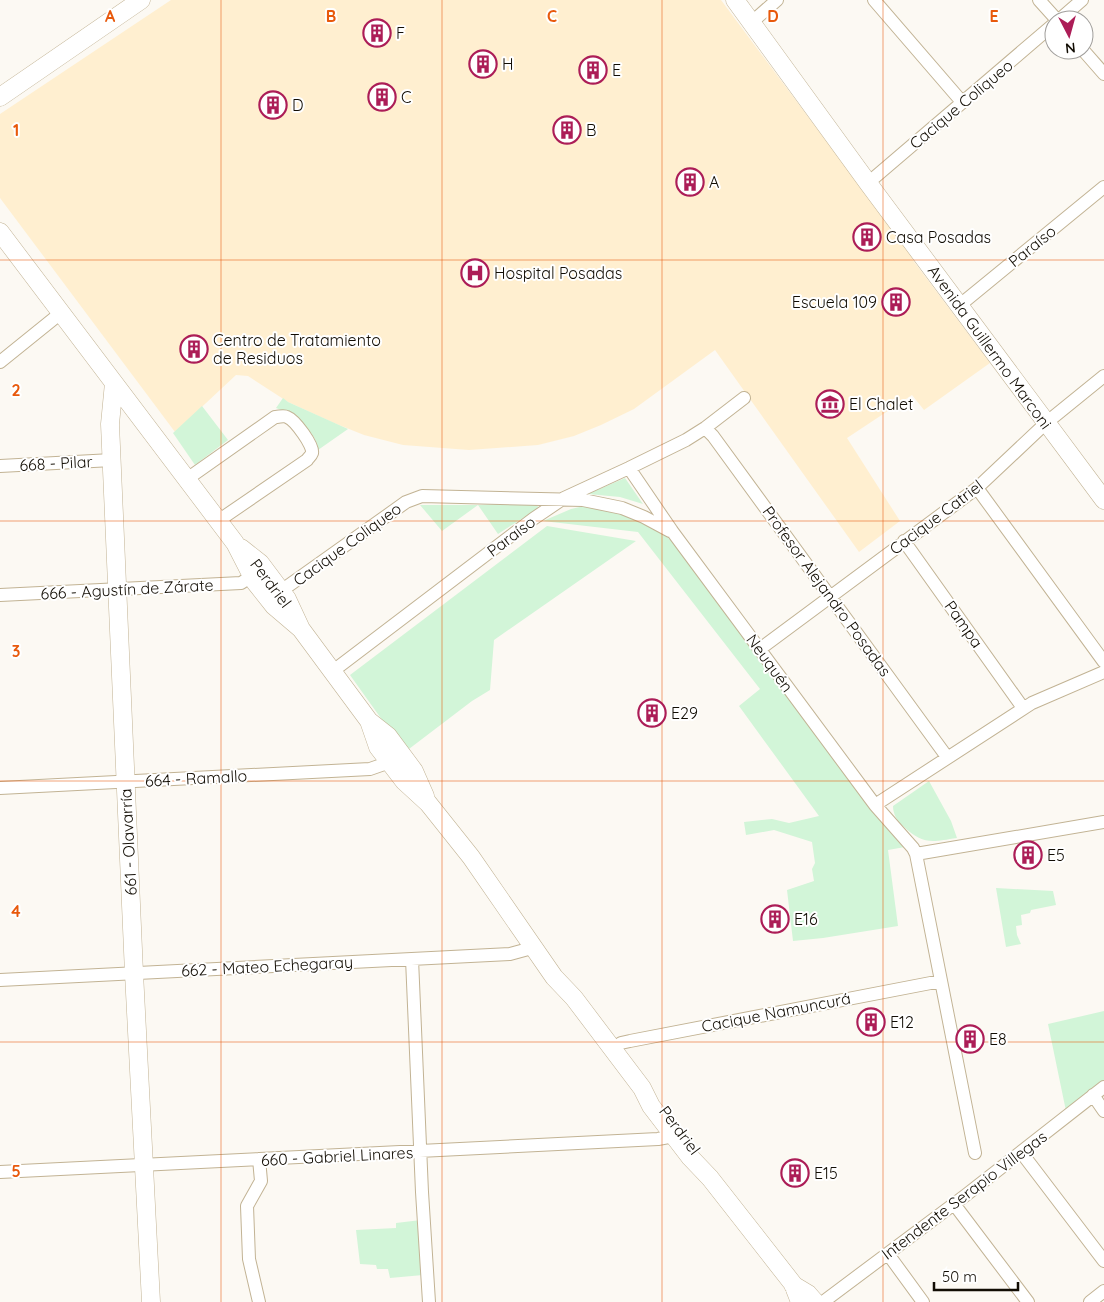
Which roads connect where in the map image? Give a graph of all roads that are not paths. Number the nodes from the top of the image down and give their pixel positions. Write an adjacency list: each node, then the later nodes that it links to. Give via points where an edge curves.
1 (141, 0): 13 (main road)
2 (735, 0): 9 (main road, Avenida Guillermo Marconi)
3 (776, 0): 9 (street)
4 (874, 0): 14 (street)
5 (1039, 0): 7 (street)
6 (1082, 0): 8 (street)
7 (1048, 10)
8 (1070, 10)
9 (752, 22): 15 (main road, Avenida Guillermo Marconi)
10 (1044, 32): 14 (street, Cacique Coliqueo)
11 (1092, 60): 12 (street)
12 (1104, 74)
13 (0, 97)
14 (962, 102): 15 (street, Cacique Coliqueo)
15 (868, 183): 18 (main road, Avenida Guillermo Marconi)
16 (1104, 187): 18 (street, Paraíso)
17 (0, 232): 19 (main road)
18 (960, 305): 24 (main road, Avenida Guillermo Marconi)
19 (62, 312): 20 (street); 22 (main road)
20 (0, 362)
21 (1104, 376): 24 (street, Cacique Catriel)
22 (114, 383): 26 (main road, 661 - Olavarría, via 110,424); 29 (main road)
23 (744, 398): 25 (street, Paraíso)
24 (1046, 423): 30 (street, Cacique Catriel); 32 (main road, Avenida Guillermo Marconi)
25 (705, 428): 28 (street, Paraíso); 41 (street, Profesor Alejandro Posadas)
26 (112, 460): 27 (street, 668 - Pilar); 38 (main road, 661 - Olavarría)
27 (0, 466)
28 (629, 468): 31 (street, Paraíso); 34 (street, Neuquén)
29 (187, 479): 33 (main road); 33 (street, via 275,417 290,418 312,446 312,453 306,460)
30 (977, 488): 35 (street, Cacique Catriel); 44 (street)
31 (564, 498): 34 (street, Cacique Coliqueo, via 622,508); 39 (street, Cacique Coliqueo, via 422,496 406,502); 45 (street, Paraíso)
32 (1104, 500)
33 (218, 521): 36 (main road)
34 (672, 532): 43 (street, Neuquén)
35 (904, 541): 41 (street, Cacique Catriel); 47 (street, Pampa)
36 (235, 543): 37 (main road); 39 (main road, Perdriel, via 260,563)
37 (252, 576): 38 (street, 666 - Agustín de Zárate, via 241,583); 42 (main road, via 274,606)
38 (118, 589): 40 (street, 666 - Agustín de Zárate); 51 (main road, 661 - Olavarría)
39 (281, 591): 42 (main road, Perdriel)
40 (0, 595)
41 (831, 596): 43 (street, Cacique Catriel); 49 (street, Profesor Alejandro Posadas)
42 (301, 629): 45 (main road)
43 (760, 649): 54 (street, Neuquén)
44 (1104, 662)
45 (333, 672): 48 (main road)
46 (1104, 672): 47 (street)
47 (1023, 708): 49 (street)
48 (369, 721): 50 (main road, via 378,747); 53 (main road, via 388,736 414,771)
49 (947, 757): 54 (street)
50 (390, 762): 51 (street, 664 - Ramallo, via 370,769); 53 (main road, via 404,781)
51 (126, 782): 52 (street, 664 - Ramallo); 60 (main road, 661 - Olavarría)
52 (0, 788)
53 (428, 803): 57 (main road)
54 (874, 805): 56 (street, Neuquén)
55 (1104, 822): 56 (street)
56 (916, 854): 62 (street)
57 (509, 910): 58 (main road); 63 (main road, via 532,928 560,968)
58 (532, 948): 59 (street, 662 - Mateo Echegaray, via 510,954); 63 (main road)
59 (412, 959): 60 (street, 662 - Mateo Echegaray); 70 (street)
60 (134, 973): 61 (street, 662 - Mateo Echegaray); 74 (main road, 661 - Olavarría)
61 (0, 980)
62 (941, 981): 64 (street, Cacique Namuncurá, via 630,1041); 72 (street)
63 (574, 998): 64 (main road)
64 (613, 1049): 66 (main road)
65 (1104, 1087): 67 (street, Intendente Serapio Villegas)
66 (642, 1088): 69 (main road); 76 (main road, Perdriel, via 661,1103 694,1147)
67 (1093, 1096): 68 (street); 71 (street, Intendente Serapio Villegas)
68 (1104, 1111)
69 (674, 1136): 70 (street, 660 - Gabriel Linares); 76 (main road)
70 (421, 1152): 73 (street, 660 - Gabriel Linares); 84 (street)
71 (1021, 1152): 77 (street, Intendente Serapio Villegas); 79 (street)
72 (975, 1153)
73 (259, 1159): 74 (street, 660 - Gabriel Linares); 83 (street, via 261,1181 247,1206 249,1258)
74 (144, 1165): 75 (street, 660 - Gabriel Linares); 82 (main road, 661 - Olavarría)
75 (0, 1172)
76 (710, 1178): 80 (main road)
77 (954, 1204): 78 (street, Intendente Serapio Villegas); 89 (street)
78 (888, 1254): 87 (street, Intendente Serapio Villegas); 88 (street)
79 (1104, 1260)
80 (792, 1284): 85 (main road); 86 (main road)
81 (1104, 1291): 90 (street)
82 (151, 1302)
83 (259, 1302)
84 (429, 1302)
85 (800, 1302)
86 (815, 1302)
87 (824, 1302)
88 (923, 1302)
89 (1028, 1302)
90 (1090, 1302)

